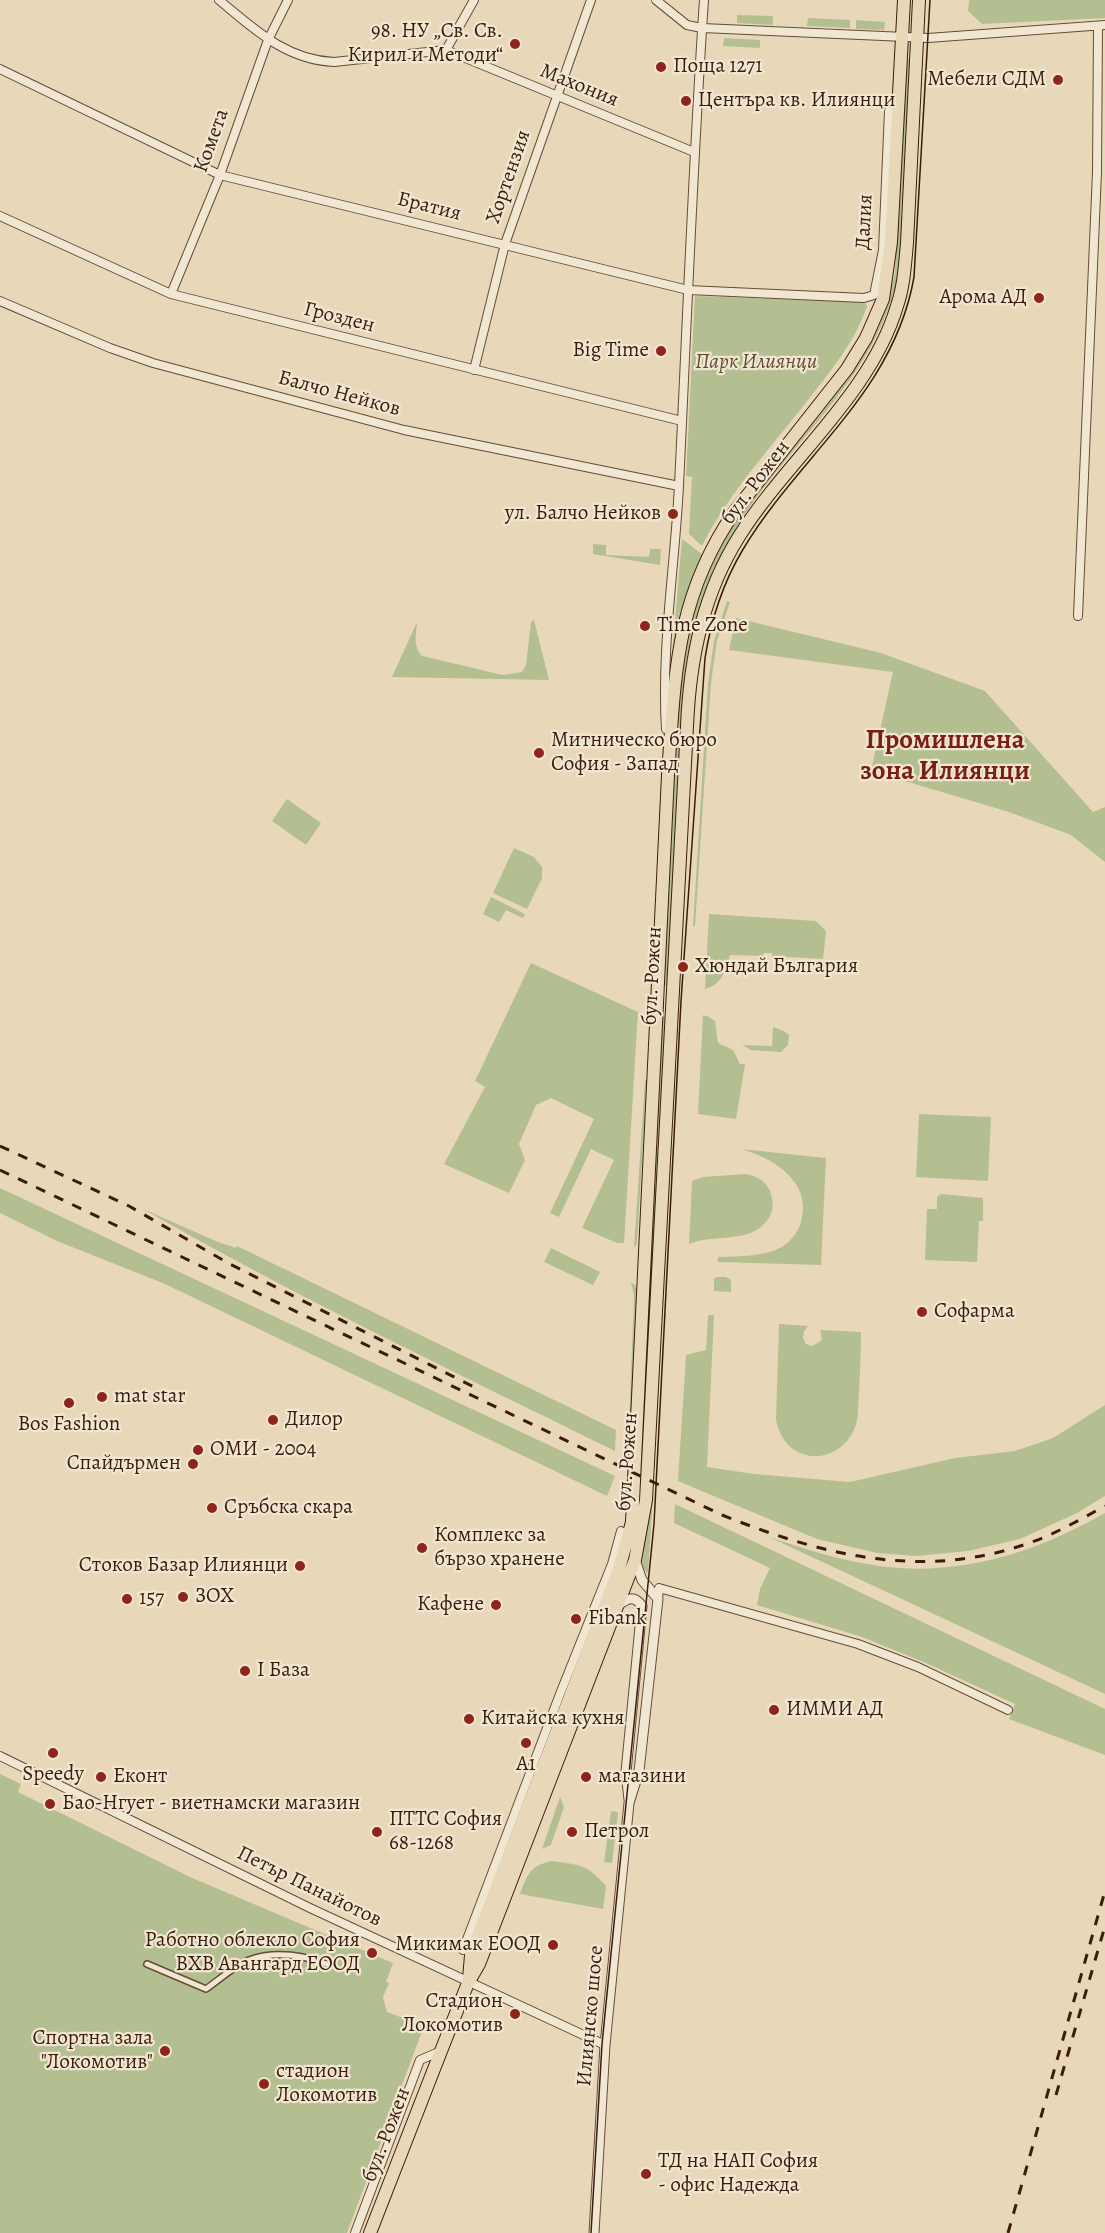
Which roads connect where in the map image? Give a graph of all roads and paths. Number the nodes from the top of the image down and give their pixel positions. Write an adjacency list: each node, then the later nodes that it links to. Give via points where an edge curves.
1 (219, 0): 13 (street, Махония)
2 (288, 0): 13 (street, Комета)
3 (474, 0): 14 (street)
4 (591, 0): 16 (street, Хортензия)
5 (656, 0): 10 (street, via 687,25)
6 (704, 0): 10 (street, бул. Рожен)
7 (904, 0): 11 (main road, бул. Рожен)
8 (919, 0): 12 (main road, бул. Рожен)
9 (1102, 26): 12 (street); 30 (street)
10 (702, 28): 11 (street); 19 (street, бул. Рожен)
11 (902, 38): 12 (street); 18 (main road, бул. Рожен)
12 (917, 38): 33 (main road, бул. Рожен, via 904,268 893,319 862,376 739,536 710,596 694,652 685,749 646,1500)
13 (268, 40): 14 (street, Махония, via 297,56 320,62); 20 (street, Комета)
14 (446, 50): 16 (street, Махония)
15 (0, 69): 20 (street, Братия)
16 (557, 96): 19 (street, Махония); 22 (street, Хортензия)
17 (889, 111): 18 (street, Далия)
18 (892, 146): 25 (street, Далия, via 883,250); 31 (main road, бул. Рожен, via 891,250 883,299 847,369 735,511 703,569 686,613 677,658)
19 (694, 152): 23 (street, бул. Рожен)
20 (220, 175): 22 (street, Братия); 24 (street, Комета)
21 (0, 216): 24 (street, Грозден)
22 (505, 244): 23 (street, Братия); 27 (street, Хортензия)
23 (688, 290): 25 (street, Братия); 28 (street, бул. Рожен)
24 (171, 294): 27 (street, Грозден)
25 (871, 298)
26 (0, 301): 29 (street, Балчо Нейков, via 153,363 404,430)
27 (474, 370): 28 (street, Грозден)
28 (682, 421): 29 (street, бул. Рожен)
29 (679, 486): 31 (street, бул. Рожен, via 665,701)
30 (1078, 616)
31 (668, 775): 42 (main road, бул. Рожен, via 632,1522 619,1569 471,1955)
32 (621, 1531): 39 (street, бул. Рожен, via 612,1564)
33 (636, 1555): 34 (street, via 642,1580); 35 (main road, бул. Рожен)
34 (658, 1599): 36 (street, via 659,1588 858,1644 918,1667); 38 (street, Илиянско шосе, via 639,1771)
35 (618, 1606): 38 (street, Илиянско шосе, via 632,1598 642,1606 626,1772); 42 (main road, бул. Рожен, via 479,1964)
36 (1008, 1710)
37 (0, 1756): 42 (street, Петър Панайотов)
38 (629, 1803): 43 (street, Илиянско шосе)
39 (463, 1950)
40 (147, 1964): 41 (street, via 206,1989 248,1960 280,1954)
41 (327, 1964)
42 (468, 1983): 43 (street, Петър Панайотов); 44 (main road, бул. Рожен)
43 (605, 2046): 47 (street, Илиянско шосе)
44 (441, 2050): 45 (street, бул. Рожен, via 420,2060); 46 (main road, бул. Рожен)
45 (355, 2233)
46 (370, 2233)
47 (594, 2233)

